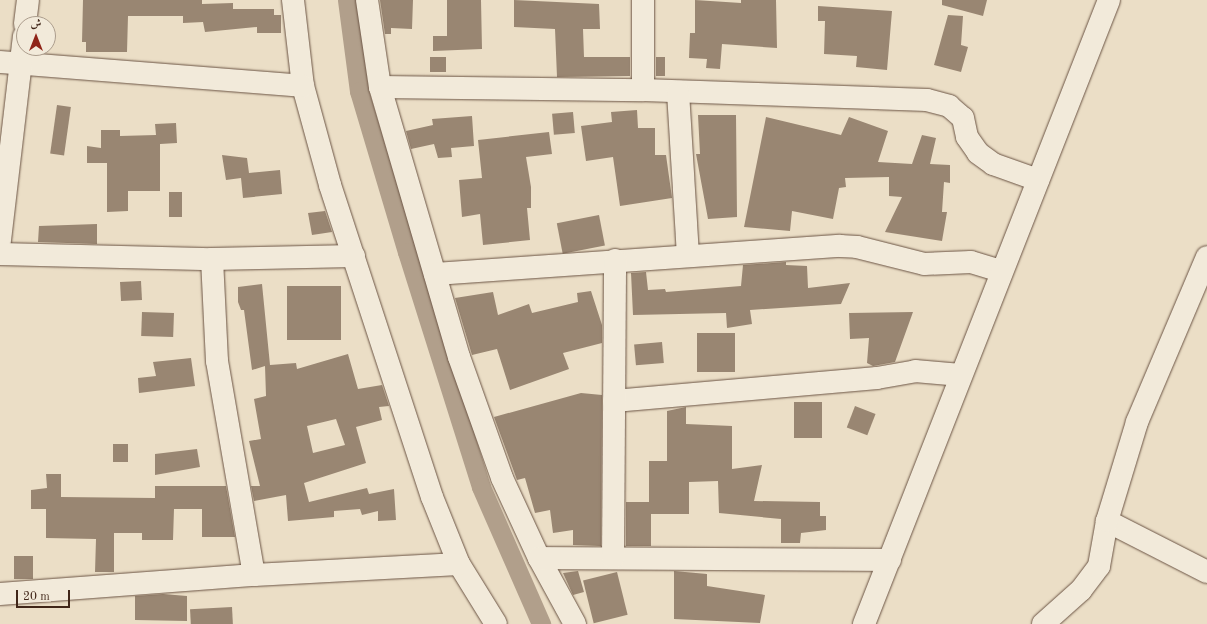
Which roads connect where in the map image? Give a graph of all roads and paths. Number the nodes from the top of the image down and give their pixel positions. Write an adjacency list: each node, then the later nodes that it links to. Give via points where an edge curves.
1 (28, 0): 6 (street)
2 (293, 0): 9 (street)
3 (367, 0): 10 (street)
4 (643, 0): 11 (street)
5 (1109, 0): 13 (street)
6 (26, 16)
7 (16, 51): 8 (street)
8 (10, 63): 9 (street); 14 (street)
9 (303, 86): 17 (street)
10 (380, 87): 11 (street); 22 (street)
11 (643, 90): 12 (street)
12 (678, 92): 13 (street, via 927,100 949,106 963,118 967,137 978,153 993,164); 16 (street)
13 (1038, 180): 21 (street)
14 (0, 240)
15 (0, 254): 19 (street)
16 (688, 255): 20 (street); 21 (street, via 840,246 857,247 924,264 971,262)
17 (354, 256): 19 (street); 29 (street, via 432,497)
18 (1207, 257): 25 (street, via 1137,422)
19 (212, 259): 31 (street, via 217,361)
20 (615, 260): 22 (street); 24 (street)
21 (1000, 271): 23 (street)
22 (435, 274): 26 (street, via 459,357 502,478)
23 (961, 375): 24 (street, via 915,371 877,378); 28 (street)
24 (614, 401): 27 (street)
25 (1107, 521): 30 (street); 36 (street, via 1099,566 1081,590)
26 (539, 558): 27 (street); 34 (street)
27 (613, 558): 28 (street)
28 (890, 560): 35 (street)
29 (459, 564): 31 (street); 33 (street)
30 (1207, 572)
31 (254, 575): 32 (street)
32 (0, 594)
33 (496, 624)
34 (574, 624)
35 (864, 624)
36 (1043, 624)

